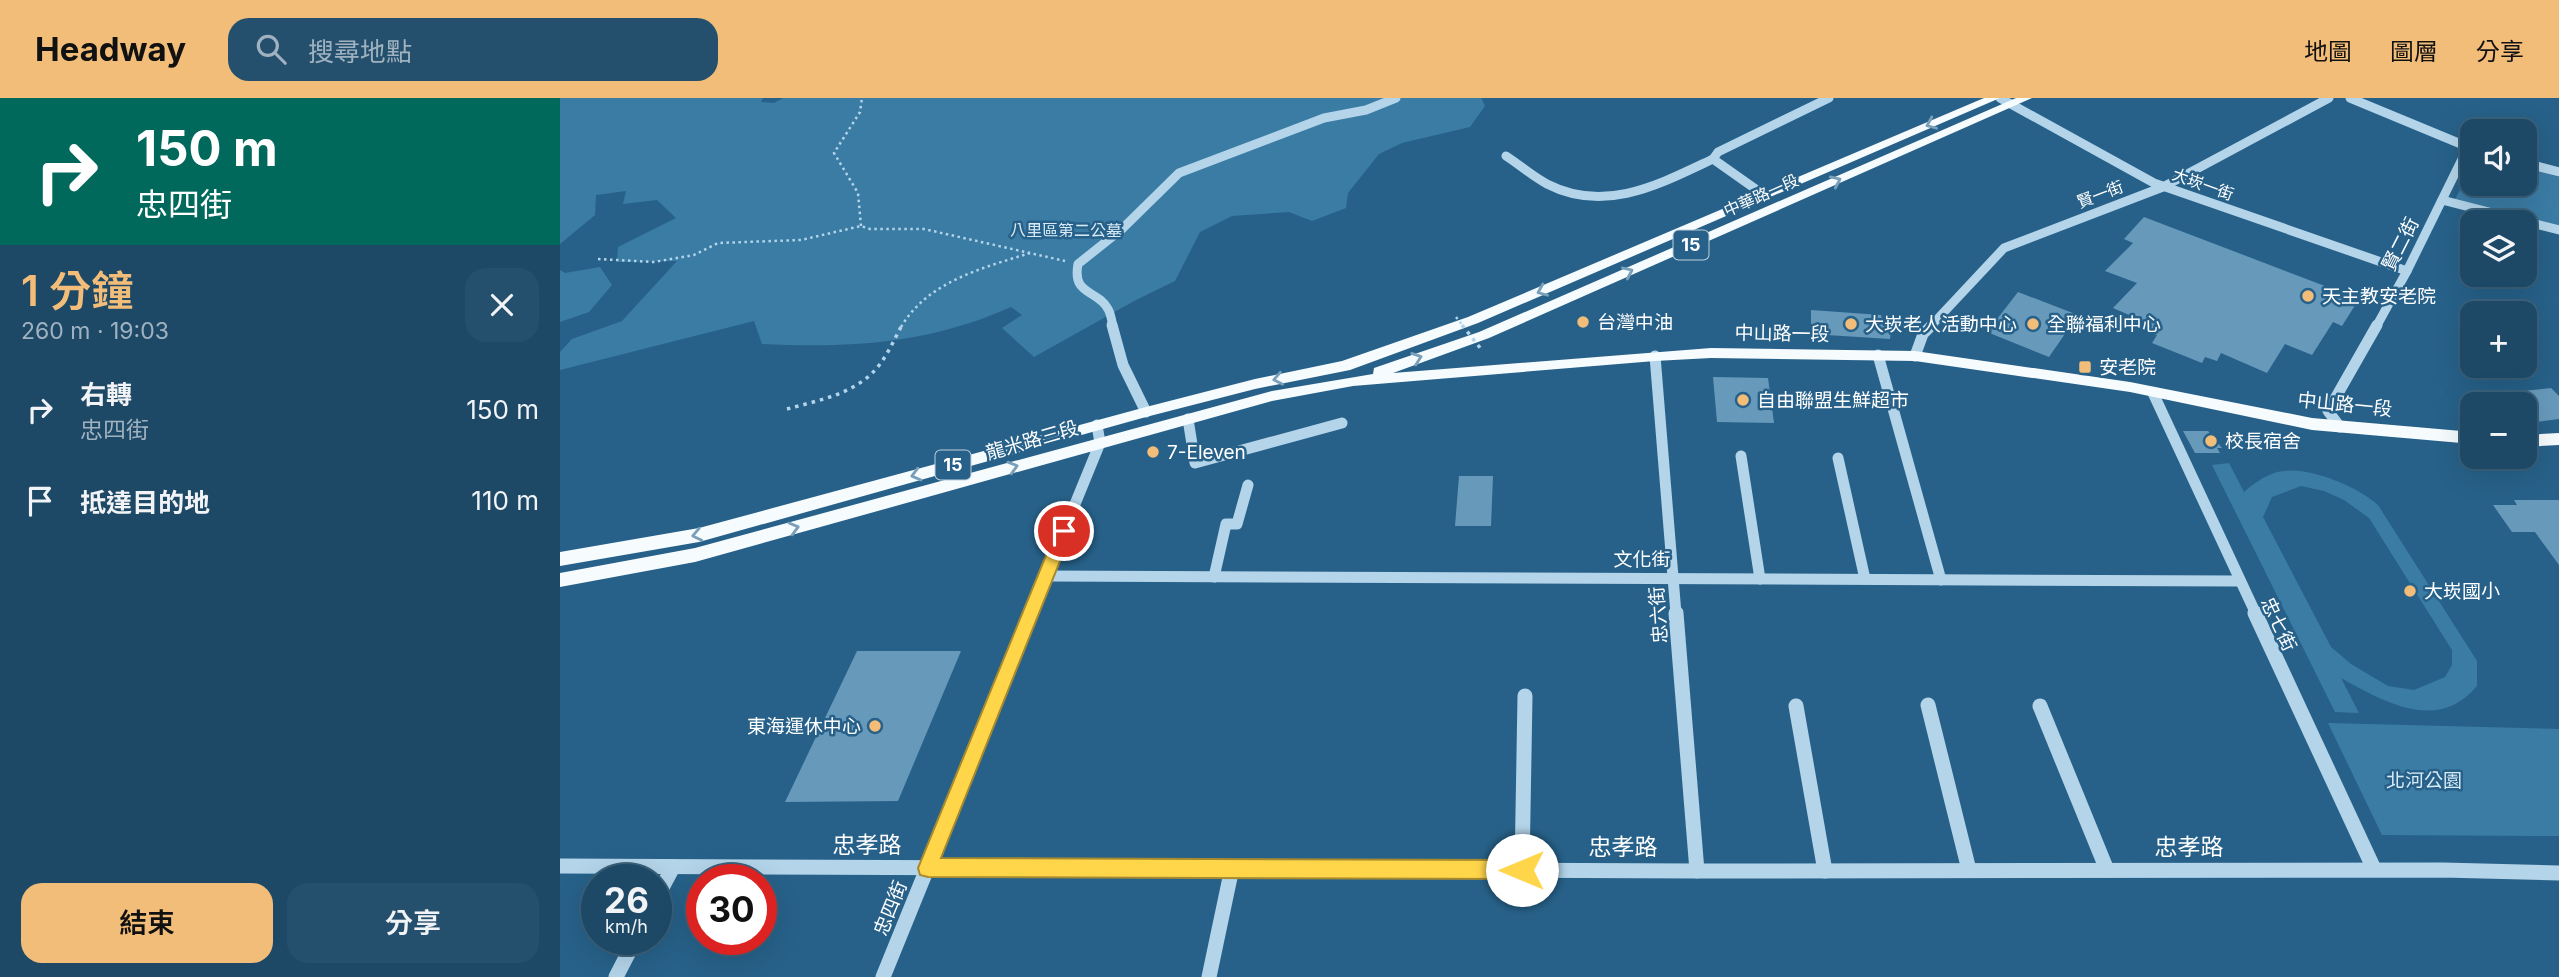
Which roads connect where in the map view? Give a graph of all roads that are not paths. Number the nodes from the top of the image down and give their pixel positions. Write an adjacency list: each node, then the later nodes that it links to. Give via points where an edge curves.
1 (1396, 98): 24 (street, via 1366,110 1324,118 1179,173 1122,229 1077,264 1080,286 1108,308 1122,365)
2 (1829, 98): 10 (street, via 1718,152)
3 (1994, 98): 15 (main road, 中華路一段 / 15, one-way to 15)
4 (2026, 98): 7 (main road, 中華路一段 / 15)
5 (2329, 98): 14 (street, 賢一街)
6 (2350, 98): 8 (street, 賢二街)
7 (2005, 101): 14 (street, 大崁一街); 22 (main road, 中華路一段 / 15, one-way to 7, via 1484,335)
8 (2460, 144)
9 (1506, 156): 10 (street, via 1553,187 1595,199 1615,199)
10 (1713, 159): 15 (street)
11 (2537, 166): 13 (street)
12 (2460, 167): 16 (street, 賢二街)
13 (2559, 172)
14 (2163, 187): 18 (street, 大崁一街); 21 (street, 賢一街, via 2004,248 1923,334)
15 (1764, 195): 22 (main road, 中華路一段 / 15, one-way to 22)
16 (2442, 200): 17 (street); 18 (street, 賢二街)
17 (2559, 230)
18 (2407, 271): 27 (street, 賢二街, via 2328,411)
19 (1878, 355): 20 (main road, 中山路一段); 21 (main road, 中山路一段); 42 (street)
20 (1655, 356): 22 (main road, 中山路一段); 38 (street, 忠六街)
21 (1914, 356): 23 (main road, 中山路一段)
22 (1349, 373): 24 (main road, 龍米路三段 / 15, one-way to 24, via 1255,384); 25 (main road, 龍米路三段 / 15)
23 (2153, 393): 27 (main road, 中山路一段); 43 (street, 忠七街)
24 (1146, 412): 28 (main road, 龍米路三段 / 15)
25 (1188, 419): 26 (street, via 1195,463); 28 (main road, 龍米路三段 / 15)
26 (1342, 423)
27 (2340, 427): 29 (main road, 中山路一段)
28 (1098, 434): 35 (main road, 龍米路三段 / 15, one-way to 35, via 699,535); 36 (street, 忠四街); 41 (main road, 龍米路三段 / 15, one-way to 28, via 695,555)
29 (2460, 437)
30 (2559, 439): 31 (main road)
31 (2537, 440)
32 (1741, 456): 39 (street)
33 (1838, 458): 40 (street)
34 (1248, 485): 37 (street, via 1237,524 1226,524)
35 (560, 559)
36 (1046, 576): 37 (street, 文化街); 50 (street, 忠四街)
37 (1214, 577): 38 (street, 文化街)
38 (1674, 579): 39 (street, 文化街); 56 (street, 忠六街)
39 (1760, 579): 40 (street, 文化街)
40 (1865, 579): 42 (street, 文化街)
41 (560, 580)
42 (1941, 580): 43 (street, 文化街)
43 (2238, 581): 52 (street, 忠七街)
44 (1525, 696): 53 (street)
45 (1928, 705): 54 (street)
46 (1796, 706): 57 (street)
47 (2040, 706): 55 (street)
48 (560, 866): 49 (street, 忠孝路)
49 (673, 867): 50 (street, 忠孝路)
50 (928, 868): 51 (street, 忠孝路); 61 (street, 忠四街)
51 (1232, 868): 53 (street, 忠孝路); 62 (street)
52 (2374, 869): 55 (street, 忠孝路); 58 (street, 忠孝路)
53 (1522, 870): 56 (street, 忠孝路)
54 (1969, 870): 55 (street, 忠孝路); 57 (street, 忠孝路)
55 (2107, 870)
56 (1697, 871): 57 (street, 忠孝路)
57 (1825, 871)
58 (2559, 873)
59 (627, 955): 60 (street)
60 (616, 977)
61 (883, 977)
62 (1209, 977)

